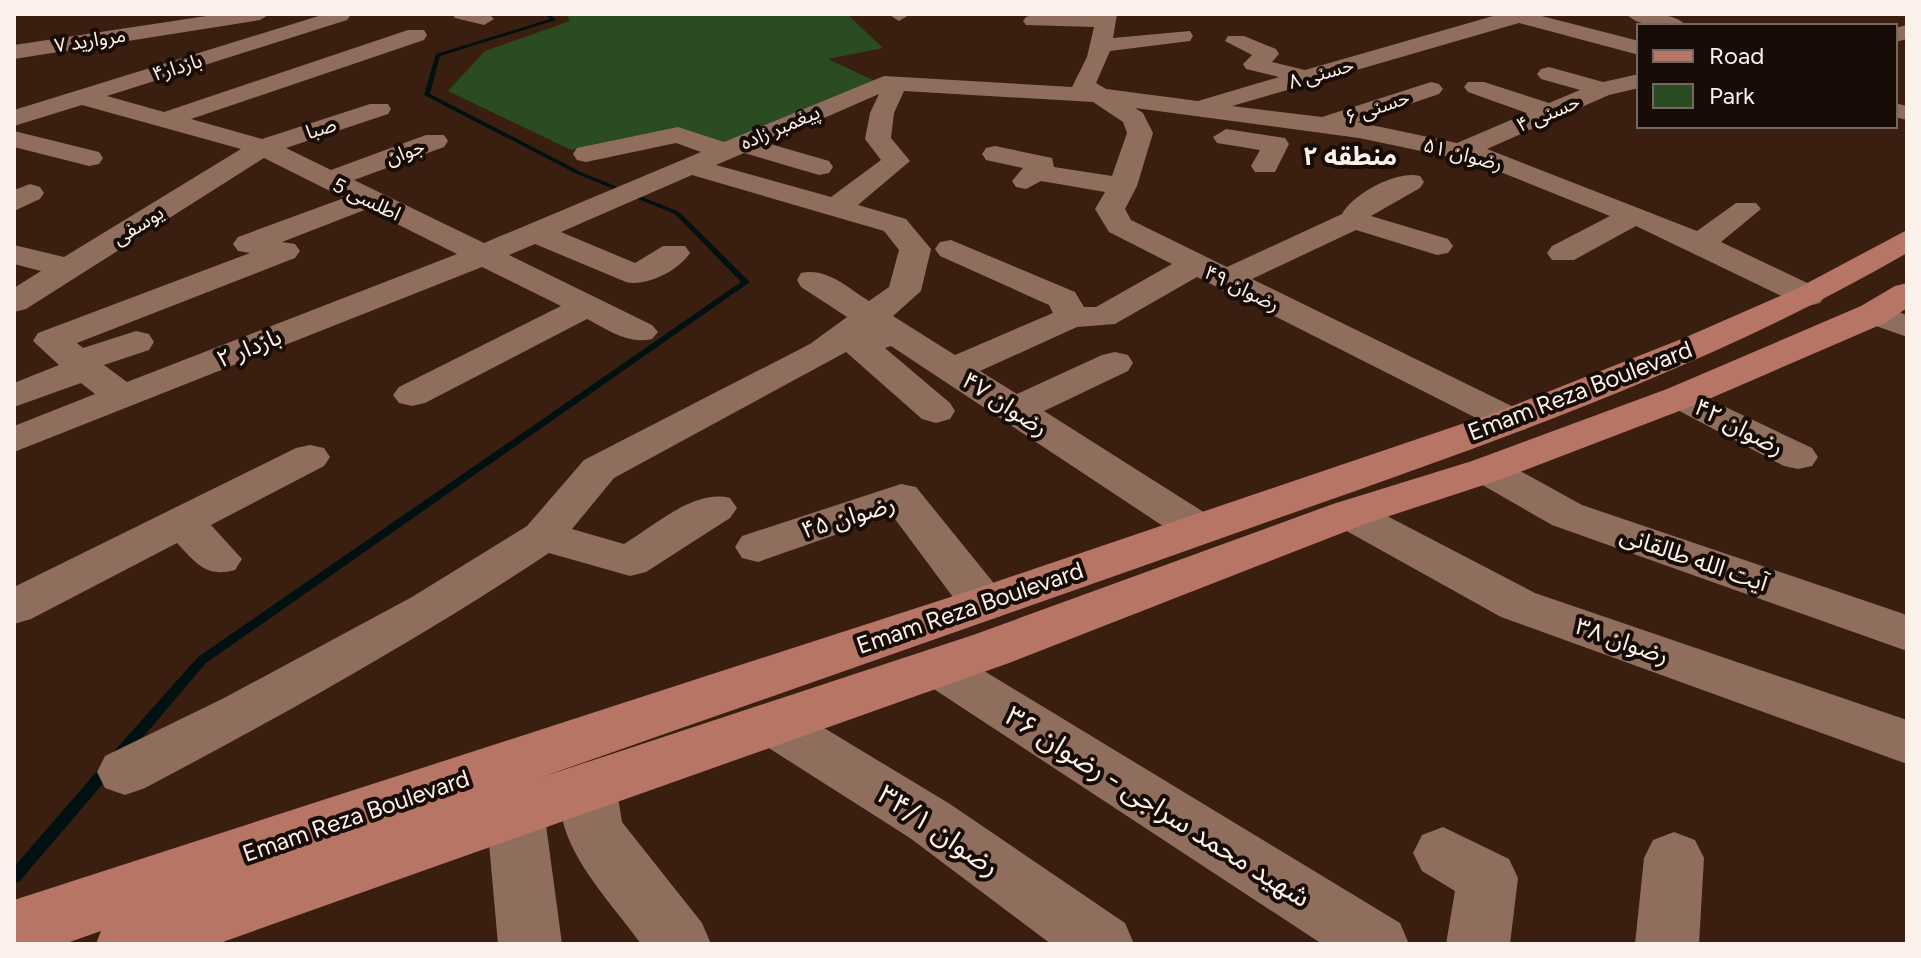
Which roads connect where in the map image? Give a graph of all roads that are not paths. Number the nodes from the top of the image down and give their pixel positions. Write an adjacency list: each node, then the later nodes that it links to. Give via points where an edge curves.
1 (260, 14): 19 (street, مروارید ۷)
2 (462, 14): 9 (street)
3 (1636, 14): 12 (street)
4 (340, 15): 13 (street); 24 (street, بازدار۴, via 127,82)
5 (1515, 15): 11 (street); 17 (street, حسنی ۸)
6 (1591, 16): 11 (street)
7 (1106, 17): 10 (street); 20 (street)
8 (429, 18): 13 (street)
9 (484, 19)
10 (1033, 21)
11 (1545, 22): 18 (street)
12 (1670, 24)
13 (380, 26): 21 (street, via 416,35)
14 (1182, 36): 20 (street)
15 (1366, 36): 17 (street)
16 (1236, 41): 26 (street, via 1268,54 1254,64)
17 (1410, 47): 26 (street, حسنی ۸)
18 (1637, 47)
19 (14, 52)
20 (1098, 53): 22 (street); 37 (street, via 1083,82)
21 (347, 58): 23 (street); 29 (street)
22 (1126, 66)
23 (386, 67)
24 (82, 73): 39 (street); 44 (street, اطلسی 5)
25 (1549, 74): 33 (street)
26 (1306, 77): 35 (street, حسنی ۸)
27 (1229, 79): 35 (street)
28 (1637, 81): 33 (street, حسنی ۴)
29 (275, 82): 36 (street); 44 (street)
30 (896, 83): 34 (street, پیغمبر زاده); 53 (street, پیغمبر زاده, via 874,87); 64 (street, via 882,113 878,139 896,161)
31 (1476, 87): 42 (street)
32 (1431, 89): 47 (street, حسنی ۶)
33 (1602, 89): 42 (street, حسنی ۴)
34 (1027, 90): 37 (street, پیغمبر زاده); 45 (street)
35 (1263, 90): 41 (street, حسنی ۸)
36 (323, 95)
37 (1094, 95): 41 (street, رضوان ۵۱); 46 (street, via 1125,111)
38 (14, 102): 39 (street)
39 (41, 109): 43 (street)
40 (379, 109): 50 (street, صبا)
41 (1192, 110): 47 (street, رضوان ۵۱)
42 (1553, 113): 51 (street, حسنی ۴)
43 (14, 118)
44 (165, 120): 50 (street, اطلسی 5)
45 (1017, 120)
46 (1138, 126): 56 (street, via 1276,144); 60 (street, رضوان ۴۹)
47 (1322, 126): 51 (street, رضوان ۵۱)
48 (14, 139): 55 (street)
49 (435, 141): 58 (street, جوان)
50 (263, 147): 58 (street, اطلسی 5); 79 (street, یوسفی)
51 (1459, 152): 66 (street, رضوان ۵۱, via 1486,157)
52 (586, 154): 53 (street, via 678,135)
53 (719, 154): 57 (street); 64 (street); 68 (street, پیغمبر زاده)
54 (995, 154): 60 (street, via 1042,164 1026,181)
55 (89, 158)
56 (1265, 166)
57 (819, 167)
58 (329, 180): 62 (street, اطلسی 5)
59 (1410, 182): 67 (street, via 1360,208)
60 (1123, 186): 80 (street, رضوان ۴۹, via 1110,209 1120,226)
61 (14, 190): 63 (street, via 30,193)
62 (368, 199): 70 (street); 78 (street, اطلسی 5)
63 (14, 202)
64 (836, 208): 87 (street, via 895,225 915,249 904,291)
65 (1746, 209): 71 (street)
66 (1634, 215): 71 (street, رضوان ۵۱); 76 (street)
67 (1354, 220): 72 (street); 80 (street)
68 (536, 233): 75 (street, via 637,275); 78 (street, پیغمبر زاده)
69 (1907, 240): 82 (main road, Emam Reza Boulevard)
70 (249, 244)
71 (1700, 244): 82 (street, رضوان ۵۱)
72 (1437, 246)
73 (951, 249): 86 (street, via 1063,299)
74 (284, 251): 91 (street, via 51,341)
75 (674, 253)
76 (1563, 253)
77 (14, 254): 79 (street)
78 (483, 255): 84 (street, اطلسی 5); 96 (street, بازدار ۲)
79 (68, 268): 83 (street, یوسفی)
80 (1211, 272): 86 (street, via 1103,317); 99 (street, رضوان ۴۹)
81 (813, 280): 87 (street, رضوان ۴۷)
82 (1808, 296): 99 (main road, Emam Reza Boulevard)
83 (14, 302)
84 (587, 306): 88 (street, اطلسی 5); 93 (street)
85 (1896, 311): 95 (main road, Emam Reza Boulevard)
86 (1072, 317): 92 (street)
87 (881, 324): 92 (street, رضوان ۴۷); 98 (street, via 860,346); 108 (street, via 599,469)
88 (640, 332)
89 (136, 342): 91 (street)
90 (1115, 363): 97 (street)
91 (81, 365): 94 (street); 96 (street)
92 (952, 370): 97 (street, رضوان ۴۷)
93 (412, 395)
94 (14, 396)
95 (1681, 397): 102 (street, رضوان ۴۲); 103 (main road, Emam Reza Boulevard)
96 (123, 398): 100 (street, بازدار ۲)
97 (1015, 410): 107 (street, رضوان ۴۷)
98 (936, 411)
99 (1512, 421): 107 (main road, Emam Reza Boulevard)
100 (14, 440)
101 (310, 457): 106 (street)
102 (1798, 457)
103 (1487, 470): 105 (main road, Emam Reza Boulevard); 113 (street, آیت الله طالقانی, via 1567,515)
104 (715, 508): 108 (street, via 630,561)
105 (1349, 514): 114 (main road, Emam Reza Boulevard); 116 (street, رضوان ۳۸, via 1518,605)
106 (183, 522): 110 (street); 112 (street)
107 (1197, 528): 111 (main road, Emam Reza Boulevard)
108 (543, 536): 117 (street, via 429,609)
109 (758, 547): 111 (street, رضوان ۴۵, via 901,497)
110 (219, 559)
111 (984, 604): 122 (main road, Emam Reza Boulevard)
112 (14, 607)
113 (1907, 633)
114 (938, 667): 115 (main road, Emam Reza Boulevard); 127 (street, شهید محمد سراجی - رضوان ۳۶)
115 (772, 723): 118 (main road, Emam Reza Boulevard); 126 (street, رضوان ۳۴/۱, via 930,821)
116 (1907, 742)
117 (125, 772)
118 (588, 785): 119 (main road, Emam Reza Boulevard); 125 (street, via 594,831)
119 (515, 810): 123 (main road, Emam Reza Boulevard); 124 (street)
120 (1443, 853): 128 (street, via 1488,878)
121 (1674, 858): 129 (street)
122 (14, 931)
123 (144, 941)
124 (530, 944)
125 (679, 944)
126 (1102, 944)
127 (1377, 944)
128 (1478, 944)
129 (1667, 944)

